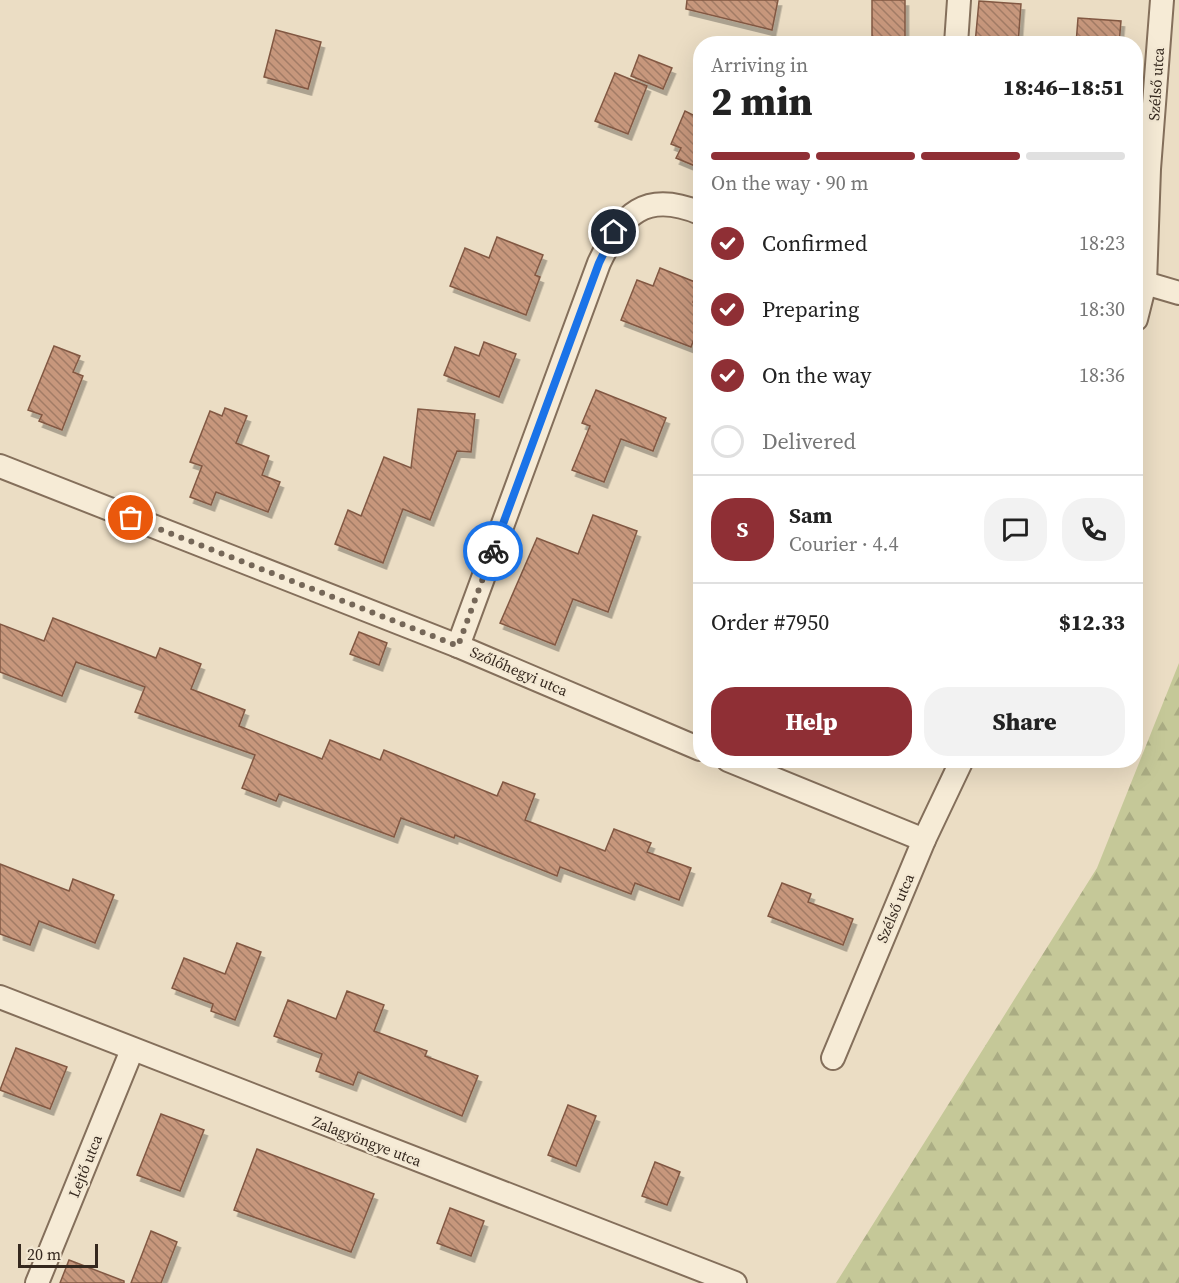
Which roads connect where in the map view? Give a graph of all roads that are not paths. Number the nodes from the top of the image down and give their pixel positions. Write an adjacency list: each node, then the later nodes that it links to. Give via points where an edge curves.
1 (959, 0): 3 (street)
2 (1162, 0): 4 (street, Szélső utca)
3 (957, 36)
4 (1143, 159)
5 (1143, 206): 7 (street, Szélső utca)
6 (693, 210): 11 (street, via 660,203 640,209 614,232 599,263)
7 (1145, 283): 8 (street, Szélső utca); 9 (street)
8 (1143, 291)
9 (1179, 293)
10 (0, 466): 11 (street, Szőlőhegyi utca)
11 (458, 646): 12 (street, Szőlőhegyi utca)
12 (693, 746)
13 (748, 768): 15 (street)
14 (958, 768): 15 (street, Szélső utca)
15 (924, 840): 18 (street, Szélső utca)
16 (0, 997): 17 (street, Zalagyöngye utca)
17 (132, 1050): 19 (street, Lejtő utca); 20 (street, Zalagyöngye utca)
18 (833, 1058)
19 (37, 1283)
20 (735, 1283)

